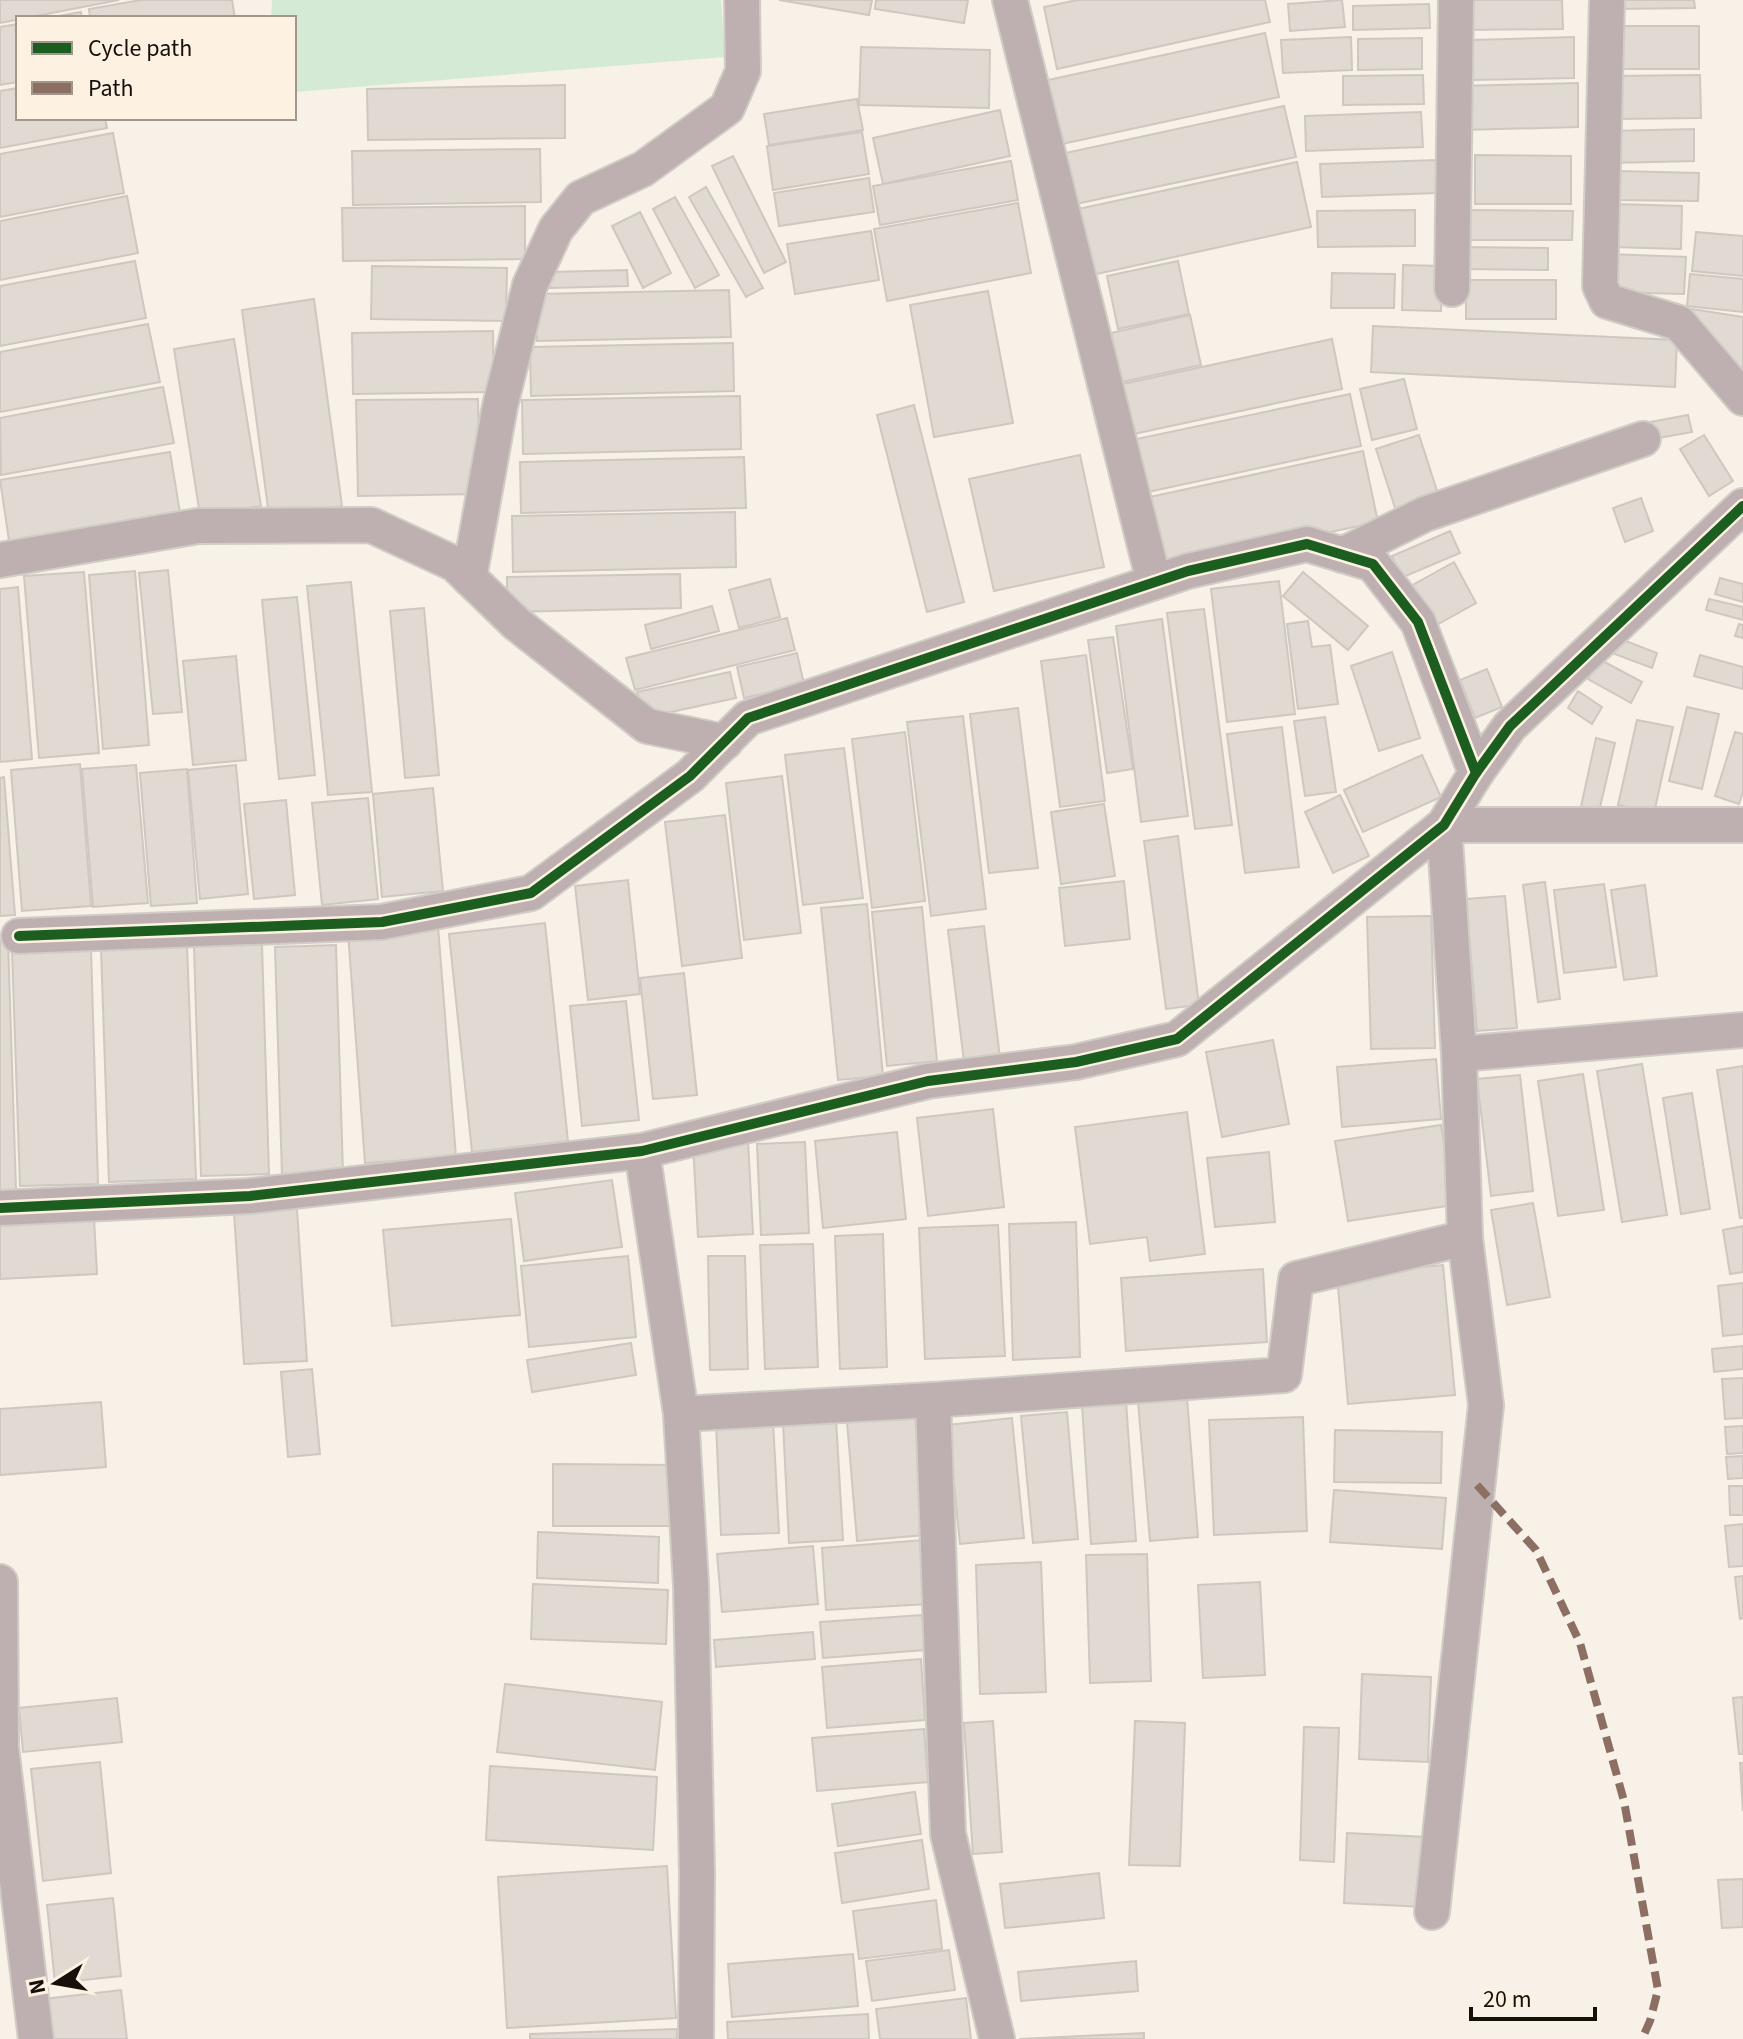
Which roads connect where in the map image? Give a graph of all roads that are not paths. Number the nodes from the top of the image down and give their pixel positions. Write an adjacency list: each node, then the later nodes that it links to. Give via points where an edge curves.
1 (742, 0): 11 (street, via 743,71 727,108 643,169 581,198 556,229 530,285 515,345)
2 (1010, 0): 12 (street)
3 (1456, 0): 5 (street)
4 (1607, 0): 6 (street, via 1600,286 1607,301 1679,323)
5 (1452, 289)
6 (1743, 398)
7 (1643, 439): 9 (street, via 1425,514)
8 (1743, 506): 14 (street, via 1510,726)
9 (1342, 555): 12 (street, via 1307,544); 14 (street, via 1373,564 1418,622)
10 (1, 556): 11 (street, via 198,526 371,525 455,564)
11 (469, 578): 13 (street, via 517,624 647,726)
12 (1154, 582): 13 (street, via 748,718)
13 (725, 742): 17 (street, via 690,776 531,893 382,922)
14 (1476, 773): 15 (street)
15 (1444, 825): 16 (street); 19 (street); 20 (street, via 1177,1039 1076,1062 928,1081)
16 (1743, 825)
17 (19, 936)
18 (1743, 1030): 19 (street)
19 (1459, 1054): 22 (street)
20 (642, 1151): 21 (street, via 250,1196); 24 (street)
21 (0, 1208)
22 (1465, 1238): 23 (street, via 1296,1279 1284,1375); 27 (street, via 1486,1405)
23 (933, 1400): 24 (street); 30 (street, via 948,1834)
24 (681, 1414): 29 (street, via 691,1585)
25 (0, 1582): 26 (street)
26 (0, 1747): 28 (street)
27 (1432, 1912)
28 (36, 2039)
29 (696, 2039)
30 (997, 2039)

